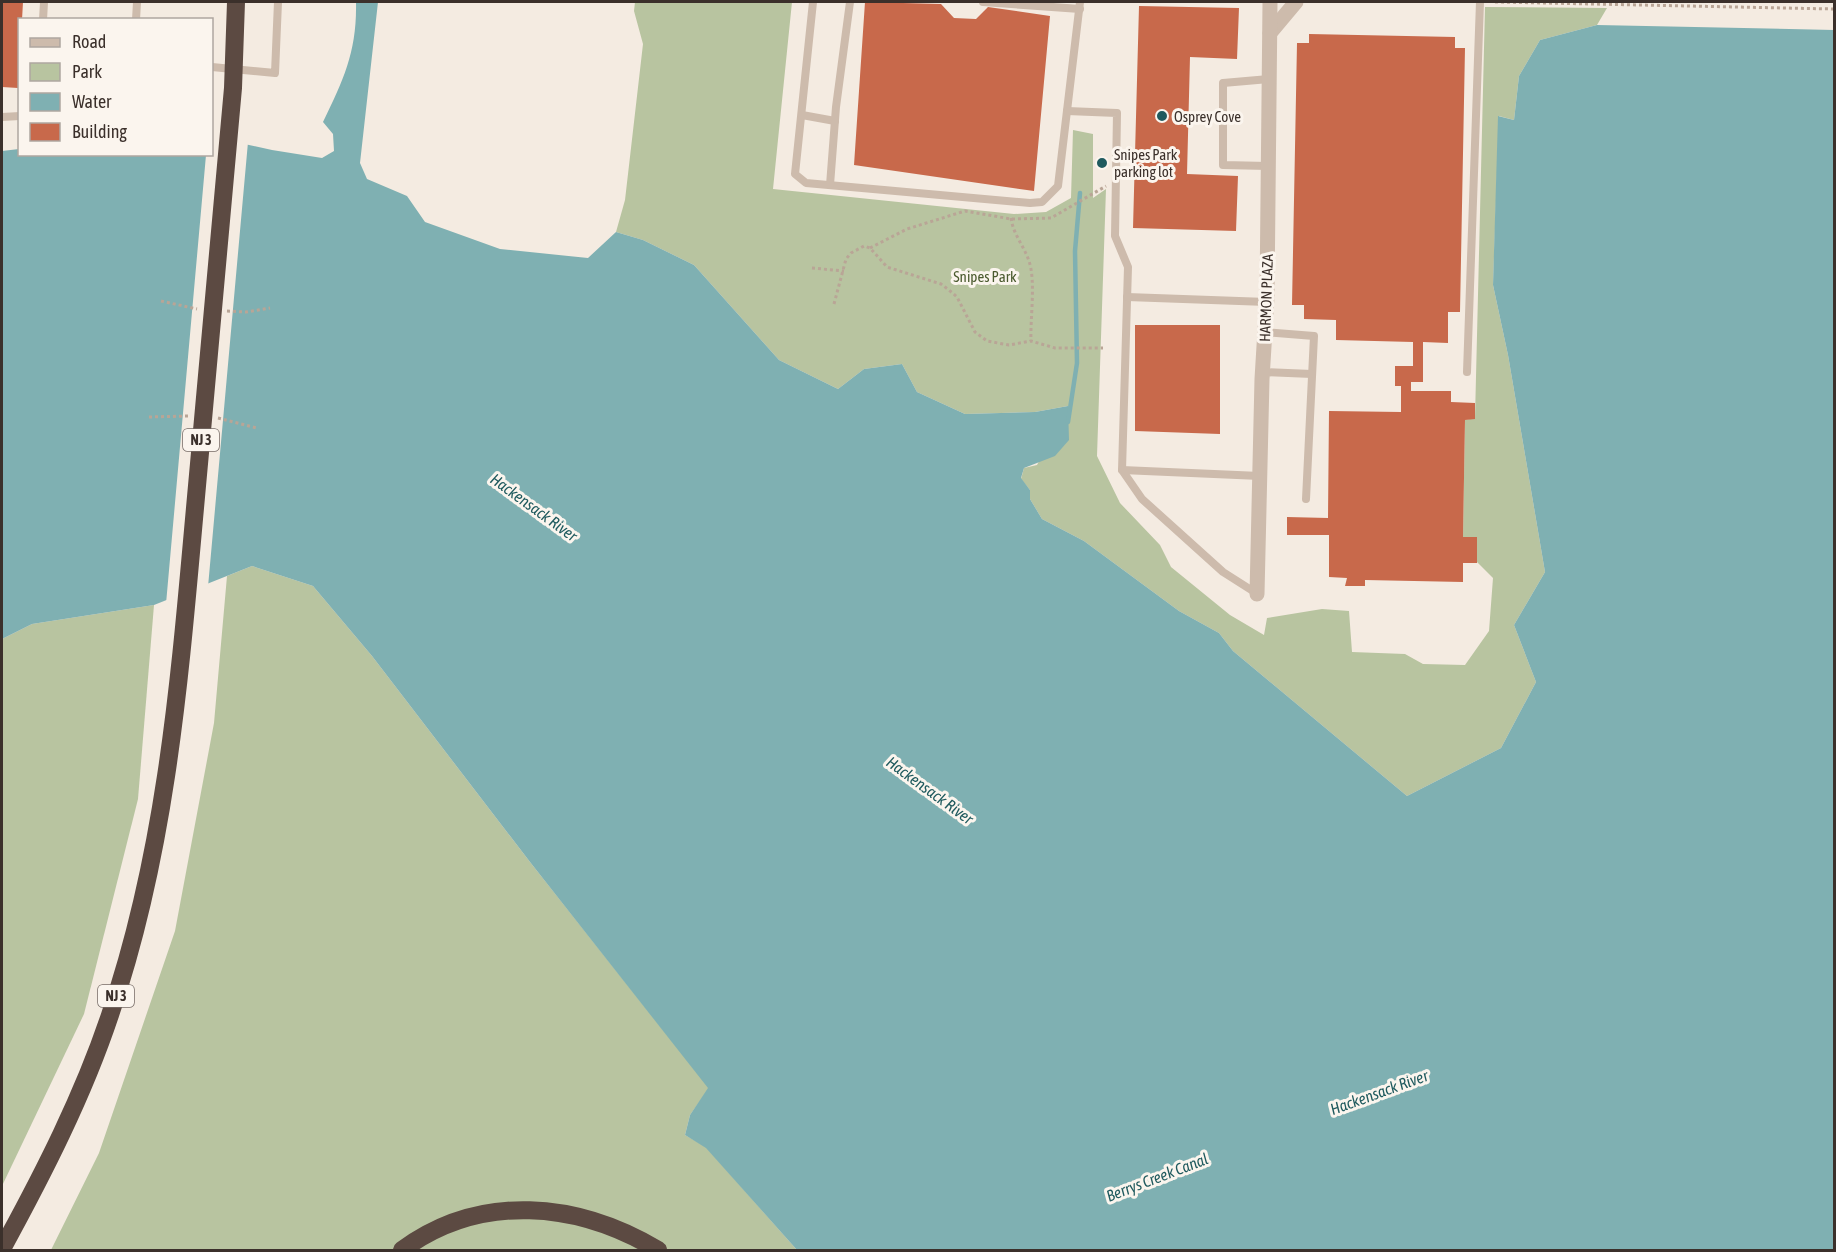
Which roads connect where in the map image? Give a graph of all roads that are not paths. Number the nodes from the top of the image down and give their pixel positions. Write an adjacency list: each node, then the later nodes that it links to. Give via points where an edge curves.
1 (44, 2): 12 (lane)
2 (137, 2): 13 (lane)
3 (236, 2): 34 (highway, NJ 3, via 233,88 179,691 168,773 148,877 95,1056)
4 (278, 2): 15 (lane, via 275,73)
5 (813, 2): 18 (lane)
6 (849, 2): 21 (lane)
7 (983, 2): 11 (lane)
8 (1270, 2): 14 (street, HARMON PLAZA)
9 (1296, 2): 14 (street)
10 (1480, 2): 28 (lane)
11 (1080, 5): 17 (lane)
12 (43, 18)
13 (136, 18)
14 (1270, 33): 16 (street, HARMON PLAZA)
15 (213, 67)
16 (1269, 79): 22 (street, HARMON PLAZA); 22 (lane, via 1223,83 1223,165)
17 (1067, 111): 23 (lane, via 1058,186 1042,202); 24 (lane, via 1117,113 1115,236 1128,267)
18 (802, 115): 21 (lane); 23 (lane, via 795,174 806,183)
19 (18, 116): 20 (lane)
20 (2, 117)
21 (835, 121): 23 (lane)
22 (1269, 166): 25 (street, HARMON PLAZA)
23 (830, 185)
24 (1127, 297): 25 (lane); 30 (lane)
25 (1266, 302): 26 (street, HARMON PLAZA)
26 (1264, 333): 27 (street, HARMON PLAZA); 29 (lane, via 1314,336)
27 (1262, 372): 29 (lane); 31 (street, HARMON PLAZA)
28 (1467, 372)
29 (1312, 374): 32 (lane)
30 (1122, 470): 31 (lane); 33 (lane, via 1142,499 1222,572)
31 (1260, 476): 33 (street, HARMON PLAZA)
32 (1306, 500)
33 (1257, 594)
34 (2, 1249)
35 (402, 1251): 36 (highway, via 462,1221 495,1212 524,1210 556,1211 600,1221)
36 (658, 1251)

